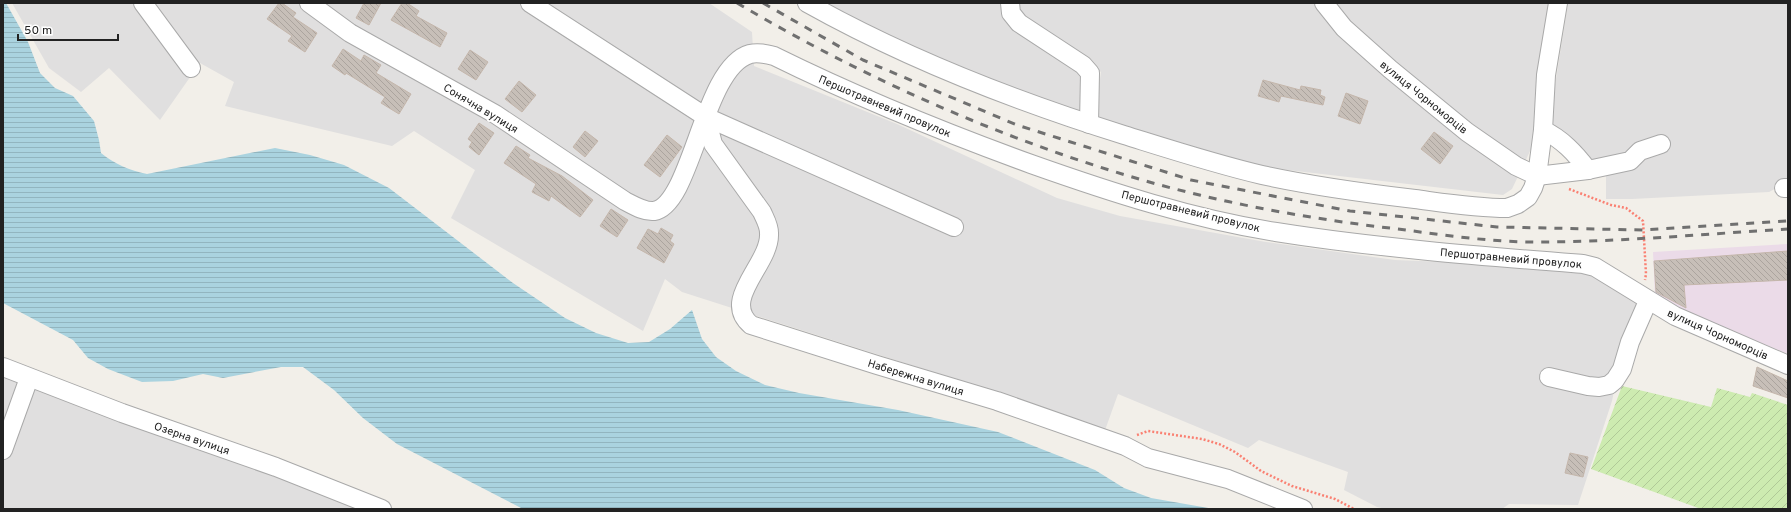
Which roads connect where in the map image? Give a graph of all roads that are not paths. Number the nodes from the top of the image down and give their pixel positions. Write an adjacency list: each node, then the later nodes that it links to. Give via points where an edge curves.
1 (143, 3): 8 (street)
2 (309, 3): 9 (street, Сонячна вулиця, via 350,33 495,114 625,201 646,210 653,211 664,206 672,197)
3 (530, 3): 9 (street)
4 (807, 3): 10 (street, via 923,61 1025,102)
5 (1010, 3): 10 (street, via 1011,13 1019,23 1083,65 1090,73)
6 (1324, 3): 14 (street, вулиця Чорноморців, via 1344,28 1461,128 1516,166)
7 (1558, 3): 11 (street, via 1546,74)
8 (191, 68)
9 (706, 117): 15 (street); 16 (street, Першотравневий провулок, via 713,98 729,70 738,60 749,54 762,53 774,56 889,110 967,141 1147,202 1275,232 1475,255 1583,264 1607,273); 23 (street, Набережна вулиця, via 713,144 762,212 767,223 769,233 766,250 741,297 740,310 744,319 751,325 997,401 1125,446 1148,458 1228,479)
10 (1089, 124): 14 (street, via 1261,175 1320,187 1403,198 1507,208 1528,197)
11 (1543, 130): 13 (street, via 1567,145); 14 (street)
12 (1661, 144): 13 (street, via 1640,151 1630,161)
13 (1588, 170): 14 (street)
14 (1536, 176)
15 (954, 227)
16 (1644, 298): 17 (street, вулиця Чорноморців, via 1707,332); 19 (street, via 1622,369 1609,385 1588,386)
17 (1788, 365)
18 (3, 367): 20 (street, Озерна вулиця)
19 (1549, 377)
20 (29, 378): 21 (street); 22 (street, Озерна вулиця, via 276,467)
21 (3, 450)
22 (382, 509)
23 (1303, 509)

